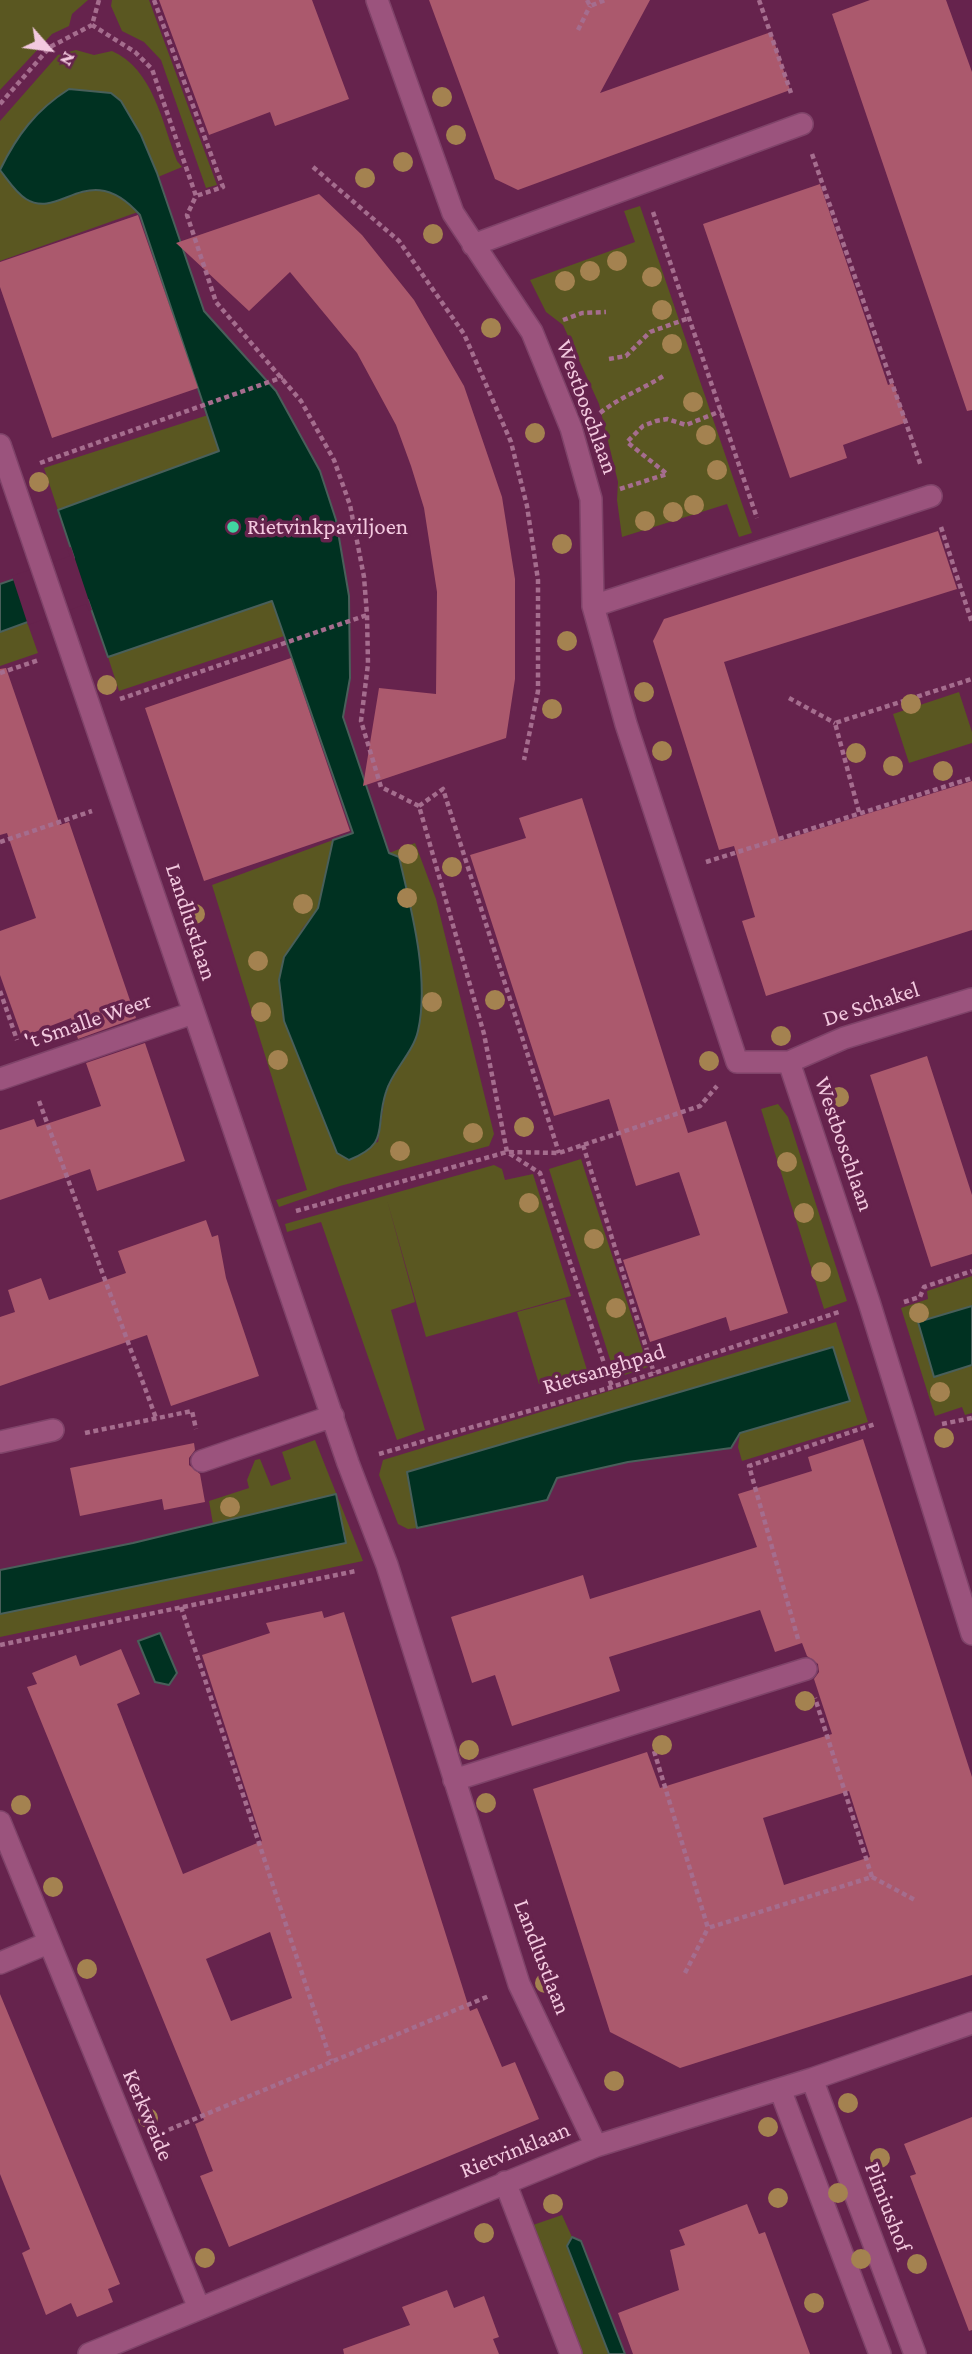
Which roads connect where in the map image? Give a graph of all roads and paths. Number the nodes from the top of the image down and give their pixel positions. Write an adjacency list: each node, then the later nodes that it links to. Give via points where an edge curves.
1 (99, 0): 7 (path)
2 (154, 0): 13 (path, via 223,187)
3 (377, 0): 14 (street, Westboschlaan, via 453,213)
4 (606, 0): 6 (path)
5 (759, 0): 10 (path)
6 (589, 3): 8 (path)
7 (92, 24): 9 (path, via 50,47); 13 (path, via 152,69)
8 (578, 30)
9 (0, 104)
10 (802, 124): 12 (street); 25 (path)
11 (313, 167): 37 (path, via 399,241 464,334 511,442 538,580 538,691)
12 (642, 182): 14 (street); 16 (path)
13 (196, 196): 20 (path, via 187,215 216,302)
14 (473, 245): 17 (street, Westboschlaan)
15 (606, 312): 17 (path, via 582,313)
16 (689, 318): 18 (path, via 650,332 626,356); 21 (path)
17 (531, 332): 22 (street, Westboschlaan)
18 (609, 359)
19 (665, 375): 22 (path, via 620,397 593,420)
20 (283, 377): 24 (path); 29 (path, via 334,460 359,542)
21 (721, 411): 26 (path, via 686,425 667,419 643,426 627,442 667,474); 27 (path)
22 (571, 428): 26 (street, Westboschlaan)
23 (0, 445): 24 (street, Landlustlaan)
24 (10, 473): 31 (street, Landlustlaan)
25 (932, 496): 27 (street); 30 (path)
26 (591, 499): 28 (street, Westboschlaan)
27 (768, 549): 28 (street)
28 (593, 606): 43 (street, Westboschlaan)
29 (367, 615): 35 (path); 40 (path, via 368,664 361,722 381,787)
30 (972, 623)
31 (69, 649): 32 (path); 35 (street, Landlustlaan)
32 (0, 673)
33 (972, 678): 36 (path)
34 (789, 698): 36 (path)
35 (90, 709): 39 (street, Landlustlaan)
36 (835, 723): 41 (path)
37 (524, 760)
38 (972, 778): 41 (path)
39 (123, 801): 42 (path); 46 (street, Landlustlaan)
40 (419, 806): 52 (path, via 484,1034); 53 (path, via 443,789)
41 (859, 812): 43 (path)
42 (0, 842)
43 (674, 872): 47 (street, Westboschlaan)
44 (0, 991): 49 (path)
45 (972, 999): 48 (street, De Schakel, via 844,1038)
46 (193, 1013): 49 (street, 't Smalle Weer); 54 (street, Landlustlaan)
47 (737, 1062): 48 (street, Westboschlaan); 51 (path, via 700,1106)
48 (789, 1062): 56 (street, Westboschlaan)
49 (27, 1069): 50 (street, 't Smalle Weer); 60 (path)
50 (0, 1079)
51 (583, 1145): 53 (path); 57 (path)
52 (508, 1152): 53 (path); 54 (path); 58 (path, via 540,1173)
53 (559, 1153)
54 (265, 1220): 59 (street, Landlustlaan)
55 (972, 1271): 56 (path, Rietsanghpad, via 924,1287 920,1297 898,1304 886,1307)
56 (869, 1302): 57 (path, Rietsanghpad); 67 (street, Westboschlaan)
57 (654, 1373): 58 (path, Rietsanghpad)
58 (612, 1387): 64 (path, Rietsanghpad)
59 (333, 1416): 63 (street); 64 (street, Landlustlaan)
60 (156, 1418): 61 (path, via 58,1438); 63 (path, via 192,1411)
61 (53, 1430): 62 (street)
62 (0, 1442)
63 (202, 1461)
64 (348, 1463): 65 (street, Landlustlaan)
65 (387, 1565): 66 (path); 70 (street, Landlustlaan)
66 (181, 1607): 68 (path); 80 (path)
67 (971, 1630)
68 (0, 1645)
69 (806, 1669): 70 (street)
70 (454, 1780): 78 (street, Landlustlaan)
71 (0, 1822): 75 (street, Kerkweide)
72 (872, 1877): 73 (path)
73 (915, 1900)
74 (708, 1928): 77 (path)
75 (48, 1943): 76 (street); 83 (street, Kerkweide)
76 (0, 1963)
77 (685, 1973)
78 (519, 1984): 80 (path); 84 (street, Landlustlaan)
79 (972, 2023): 81 (street, Rietvinklaan)
80 (331, 2060): 83 (path)
81 (812, 2079): 82 (street, Rietvinklaan); 90 (street, Pliniushof)
82 (780, 2089): 84 (street, Rietvinklaan); 89 (street)
83 (132, 2146): 86 (street, Kerkweide)
84 (596, 2146): 85 (street, Rietvinklaan)
85 (505, 2182): 86 (street, Rietvinklaan); 88 (street)
86 (199, 2308): 87 (street, Rietvinklaan)
87 (89, 2354)
88 (571, 2354)
89 (880, 2354)
90 (915, 2354)

